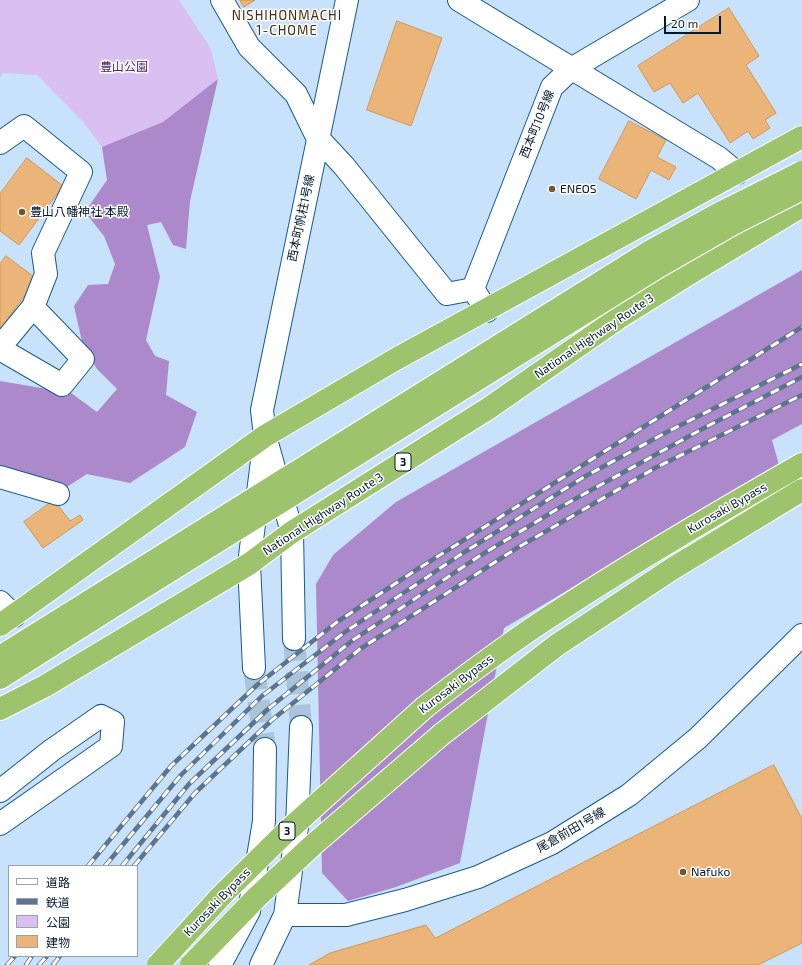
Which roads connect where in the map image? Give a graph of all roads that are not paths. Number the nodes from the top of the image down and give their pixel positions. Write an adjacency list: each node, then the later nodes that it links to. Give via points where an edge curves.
1 (222, 0): 7 (street, via 249,47 296,94)
2 (347, 0): 7 (street, 西本町帆柱1号線)
3 (458, 0): 5 (street)
4 (688, 0): 6 (street, 西本町10号線)
5 (488, 8): 6 (street)
6 (571, 69): 11 (street, via 719,158); 14 (street, 西本町10号線, via 552,87)
7 (317, 137): 14 (street, via 349,172 447,294); 18 (street, 西本町帆柱1号線, via 262,410)
8 (802, 137): 11 (highway)
9 (0, 143): 15 (street, via 24,126 81,172 43,253 46,274)
10 (802, 172): 27 (highway, bridge, via 649,252)
11 (737, 173): 16 (highway)
12 (802, 189): 27 (highway, bridge, via 733,224 658,267)
13 (802, 206): 24 (highway, National Highway Route 3 / 3, via 627,313 489,408)
14 (473, 289): 16 (street)
15 (33, 307): 17 (street); 17 (street, via 83,359 62,385)
16 (487, 311): 18 (highway, via 396,359)
17 (0, 348)
18 (265, 436): 24 (street); 25 (street); 28 (highway)
19 (802, 464): 40 (highway, Kurosaki Bypass / 3, bridge, via 650,552 566,606 487,659 425,707 285,833)
20 (0, 477): 22 (street)
21 (802, 490): 26 (highway, Kurosaki Bypass / 3)
22 (58, 494)
23 (802, 504): 26 (highway)
24 (292, 532): 25 (highway, National Highway Route 3 / 3); 30 (street)
25 (249, 564): 32 (street); 34 (highway, National Highway Route 3 / 3)
26 (672, 569): 41 (highway, Kurosaki Bypass / 3, bridge, via 557,645 442,734 314,844 257,897)
27 (116, 595): 31 (highway); 33 (highway)
28 (5, 614)
29 (802, 635): 39 (street, 尾倉前田1号線, via 692,742 629,795 552,843 478,877 405,900 346,915)
30 (294, 639)
31 (0, 657)
32 (254, 668)
33 (0, 678)
34 (0, 709)
35 (301, 727): 39 (street, via 297,827)
36 (265, 749): 42 (street, via 264,821 249,911)
37 (0, 791): 38 (street, via 101,716 112,722 111,746)
38 (0, 824)
39 (285, 915): 43 (street)
40 (158, 965)
41 (191, 965)
42 (220, 965)
43 (261, 965)

